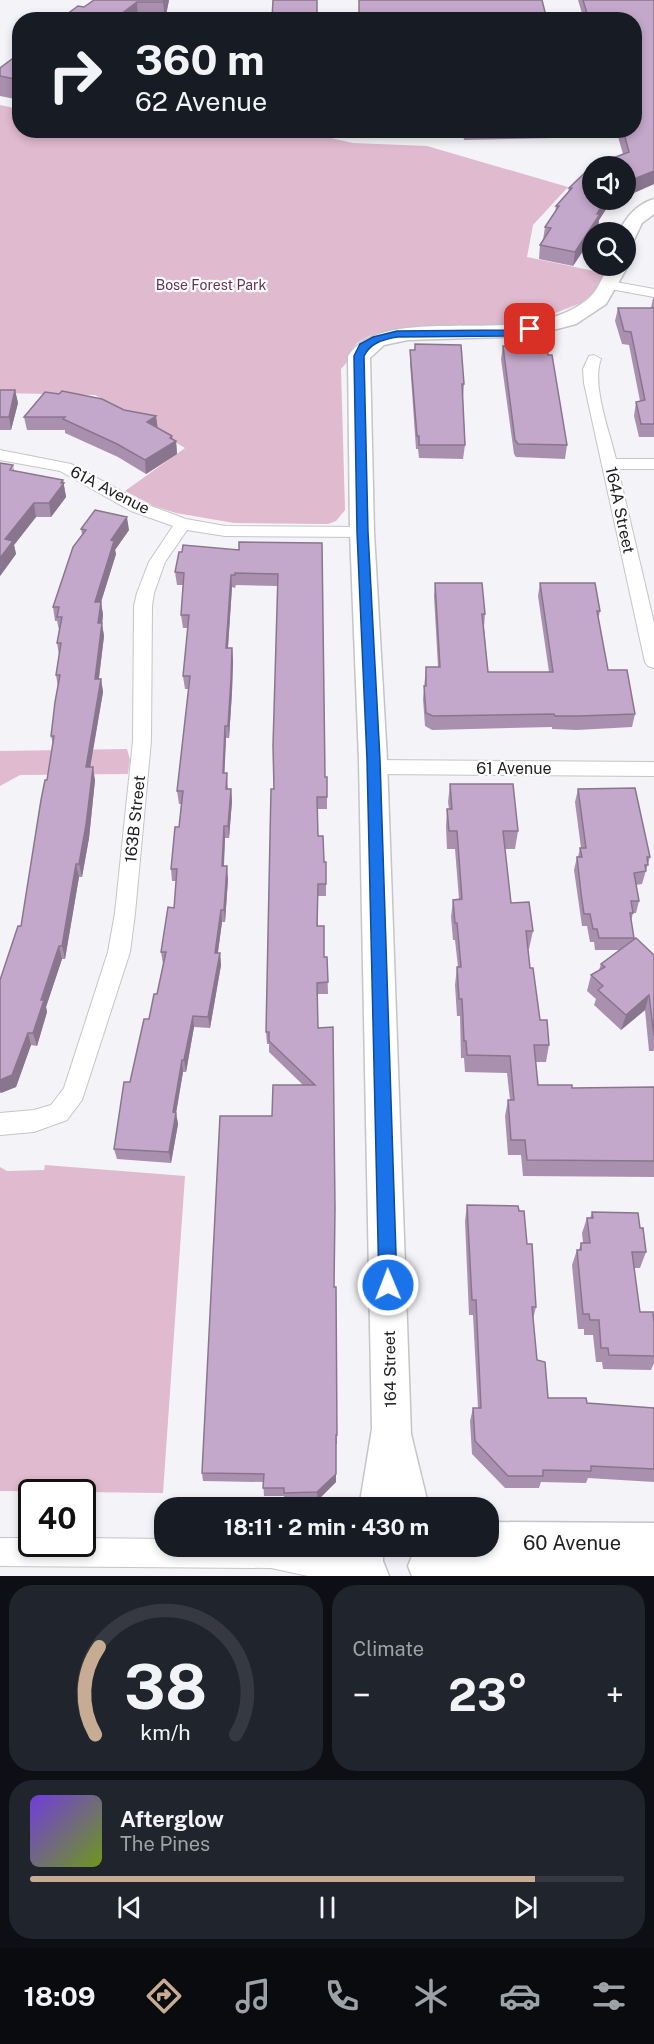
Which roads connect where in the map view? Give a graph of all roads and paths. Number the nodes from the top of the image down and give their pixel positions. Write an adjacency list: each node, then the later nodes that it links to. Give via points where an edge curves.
1 (654, 205): 2 (street)
2 (633, 222)
3 (614, 276): 4 (street)
4 (610, 285): 5 (street); 11 (street, 164 Street, via 590,306 545,326 507,333 397,334 370,342 358,361)
5 (654, 293)
6 (594, 359): 8 (street, 164A Street, via 591,383)
7 (0, 455): 10 (street, 61A Avenue, via 65,467 137,507)
8 (610, 464): 9 (street); 12 (street, 164A Street)
9 (654, 464)
10 (183, 524): 11 (street, 61A Avenue, via 225,531); 15 (street, 163B Street, via 153,564 143,606 142,741 119,952 74,1093 59,1113 34,1121)
11 (362, 532): 13 (street, 164 Street)
12 (654, 662)
13 (374, 767): 14 (street, 61 Avenue); 16 (street, 164 Street)
14 (654, 769)
15 (0, 1124)
16 (392, 1429): 17 (street, 164 Street); 18 (street, 164 Street)
17 (381, 1497)
18 (407, 1497)
19 (499, 1543): 20 (street, 60 Avenue)
20 (654, 1544)
21 (0, 1552): 22 (street)
22 (154, 1553)
23 (297, 1557): 25 (street)
24 (427, 1563): 26 (street, 60 Avenue)
25 (365, 1565)
26 (654, 1569)

